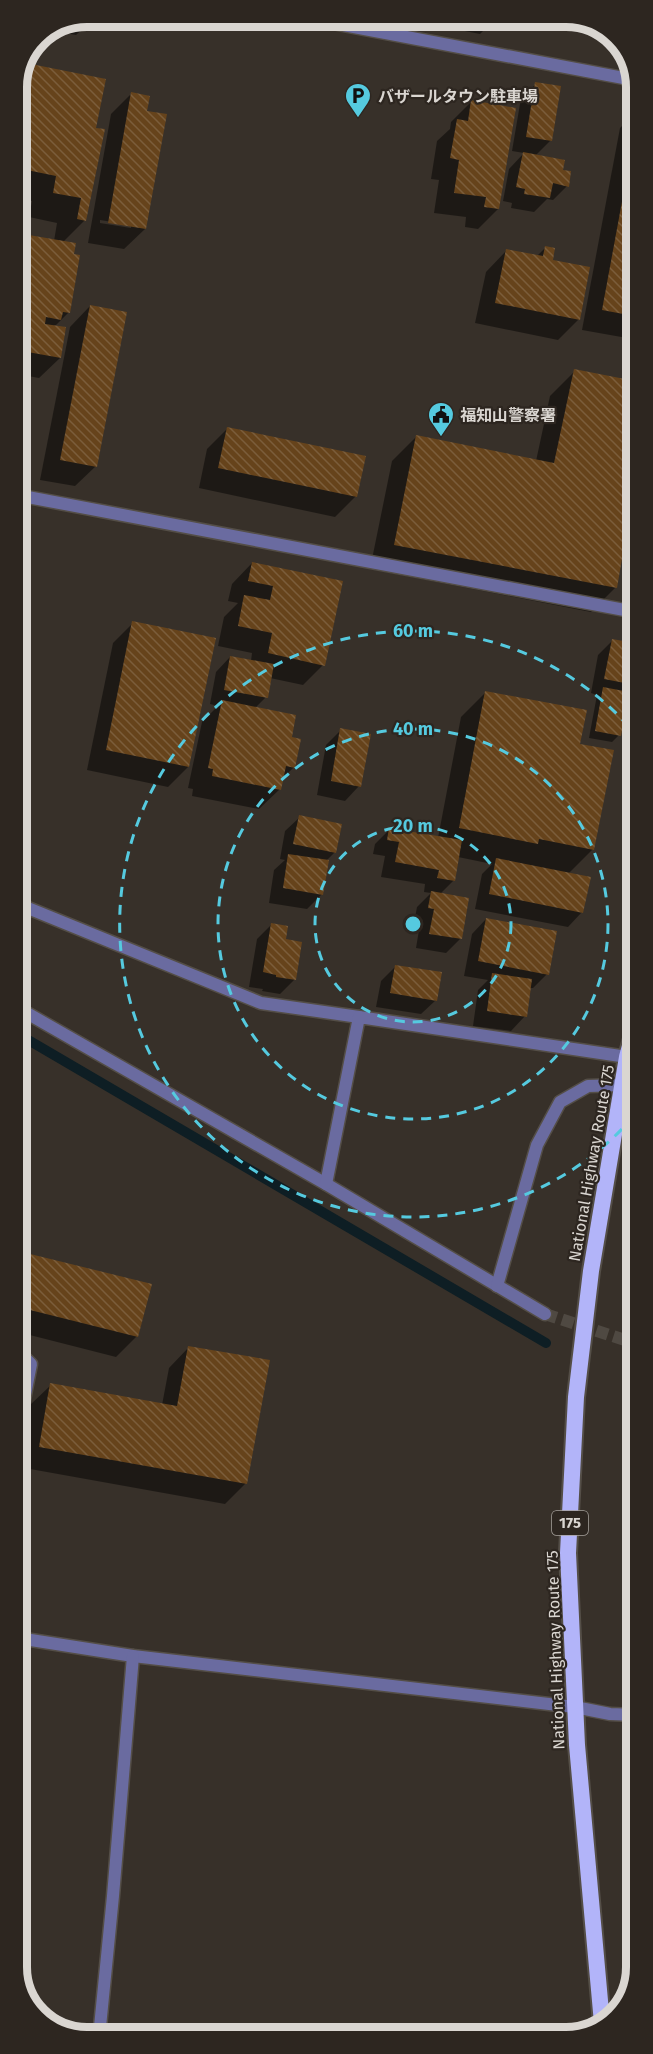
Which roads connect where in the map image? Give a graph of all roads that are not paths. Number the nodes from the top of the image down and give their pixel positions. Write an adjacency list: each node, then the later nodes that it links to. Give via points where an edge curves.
1 (354, 27): 2 (street)
2 (625, 78)
3 (27, 497): 4 (street)
4 (626, 610)
5 (27, 907): 7 (street, via 261,1003)
6 (27, 1013): 13 (street)
7 (359, 1017): 8 (street); 13 (street)
8 (626, 1057)
9 (626, 1064): 10 (highway, National Highway Route 175 / 175)
10 (623, 1084): 11 (highway, National Highway Route 175 / 175); 14 (street, via 588,1086 560,1102 537,1145)
11 (615, 1122): 12 (street); 20 (highway, National Highway Route 175 / 175, via 576,1397 568,1553)
12 (626, 1125)
13 (326, 1184): 14 (street)
14 (497, 1286): 15 (street)
15 (545, 1314)
16 (27, 1360): 17 (street, via 31,1364)
17 (27, 1384)
18 (27, 1639): 19 (street)
19 (133, 1656): 20 (street); 23 (street)
20 (575, 1707): 21 (street); 22 (highway, National Highway Route 175 / 175)
21 (626, 1715)
22 (601, 2015)
23 (100, 2027)

